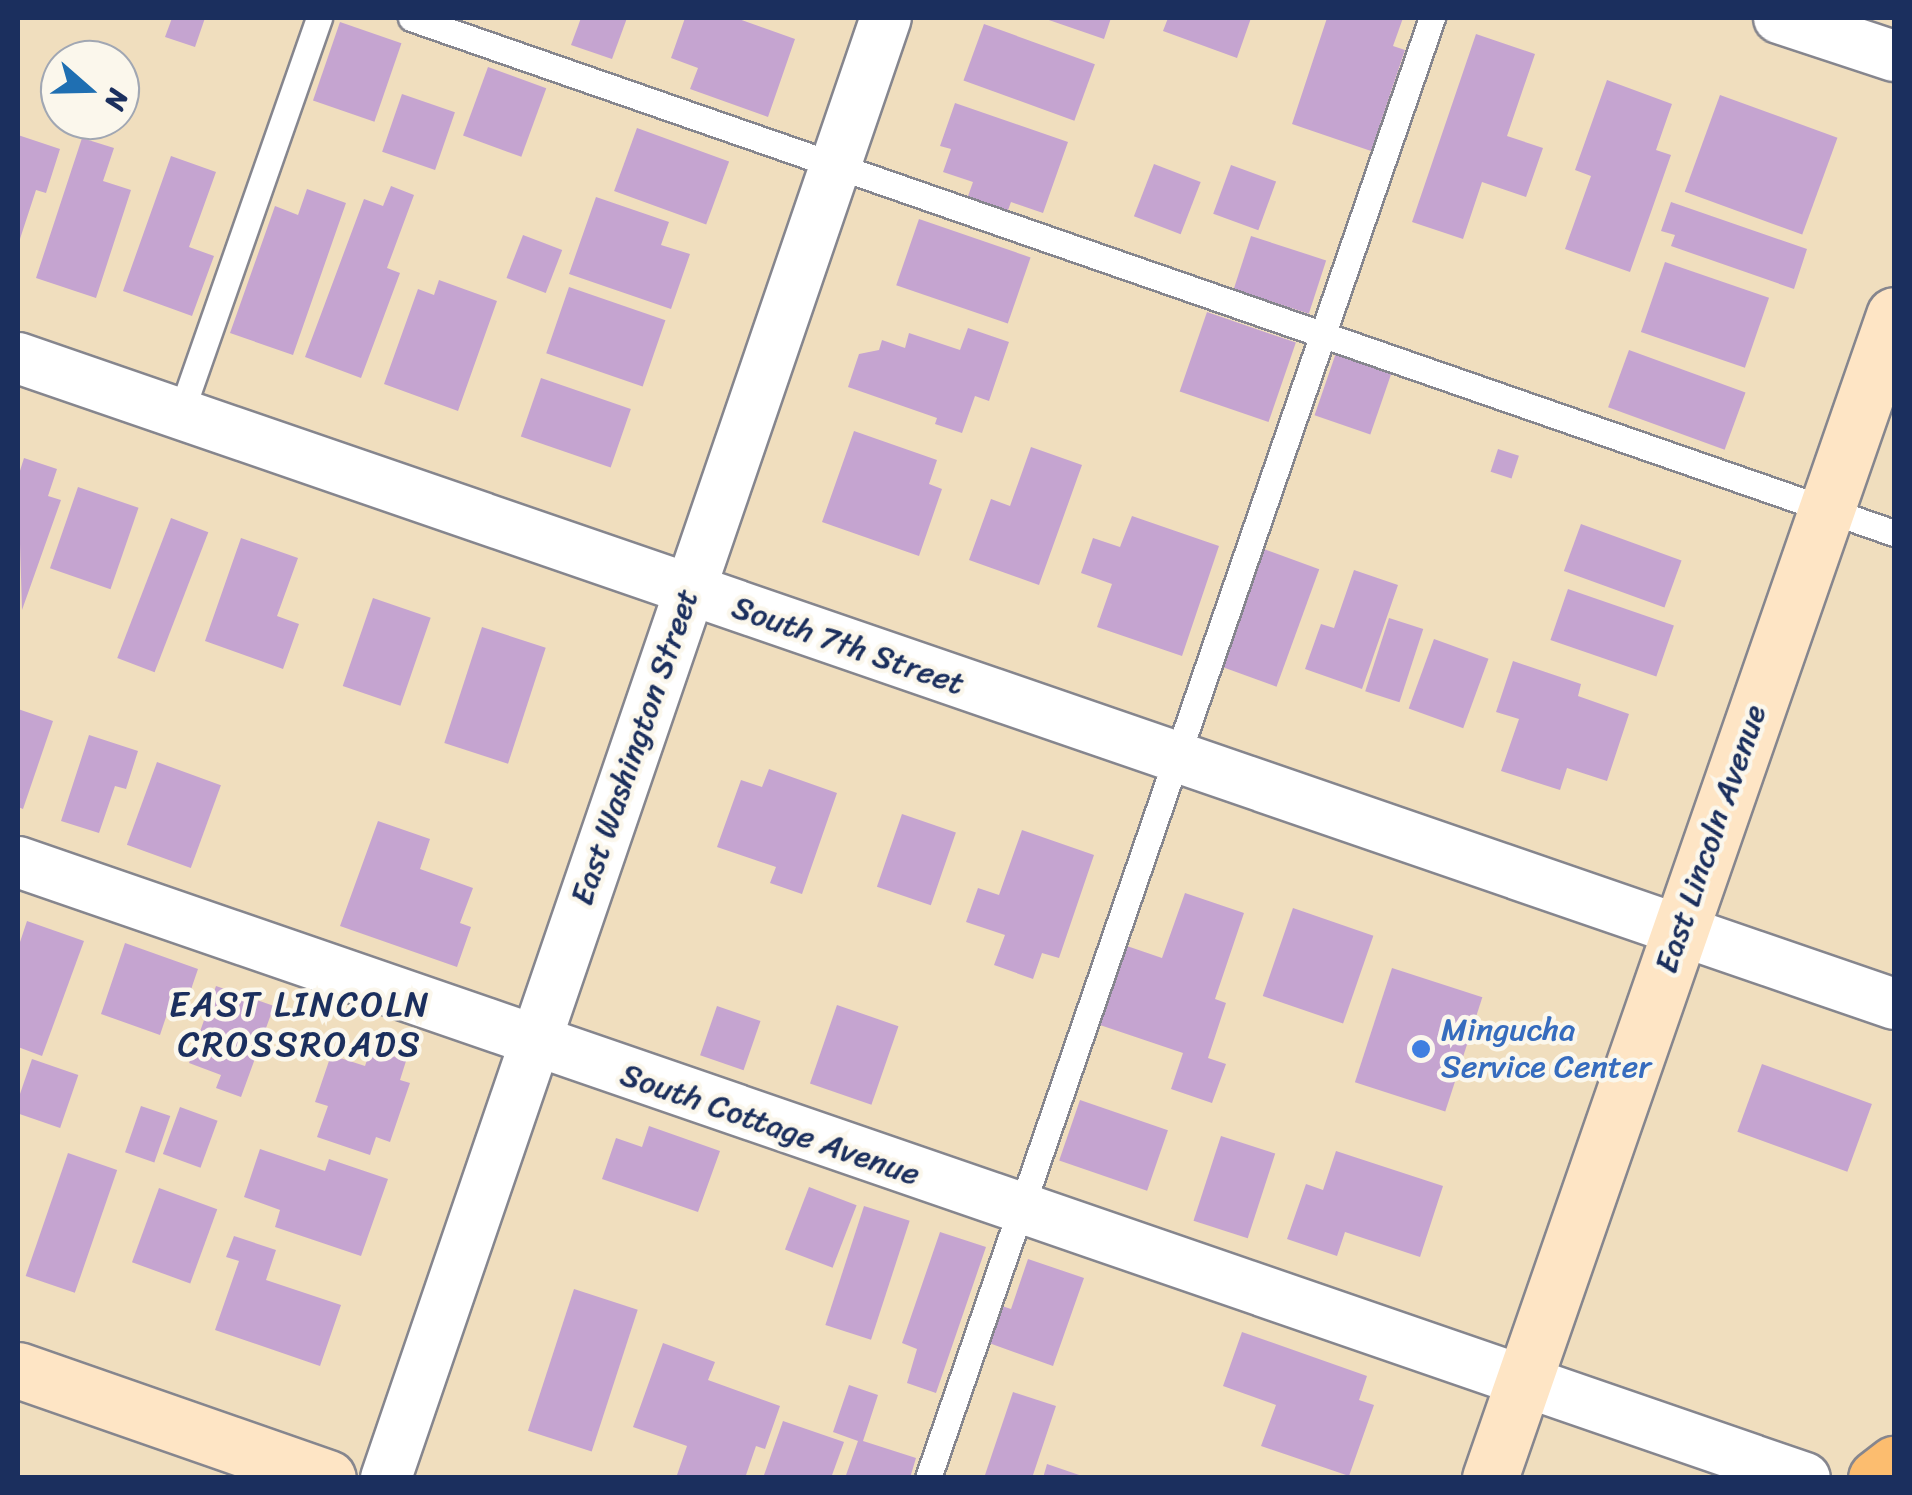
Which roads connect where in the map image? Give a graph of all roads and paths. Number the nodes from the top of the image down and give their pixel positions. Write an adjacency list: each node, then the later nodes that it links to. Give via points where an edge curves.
1 (319, 18): 11 (lane)
2 (412, 18): 7 (lane)
3 (886, 18): 7 (street, East Washington Street)
4 (1432, 18): 9 (lane)
5 (1779, 18): 6 (street)
6 (1894, 56)
7 (835, 165): 9 (lane); 14 (street, East Washington Street)
8 (1894, 315): 12 (main road, East Lincoln Avenue)
9 (1320, 334): 12 (lane); 15 (lane)
10 (18, 358): 11 (street, South 7th Street)
11 (180, 415): 14 (street, South 7th Street)
12 (1826, 509): 13 (lane); 17 (main road, East Lincoln Avenue)
13 (1894, 533)
14 (689, 592): 15 (street, South 7th Street); 19 (street, East Washington Street)
15 (1175, 758): 17 (street, South 7th Street); 20 (lane)
16 (19, 868): 19 (street, South Cottage Avenue)
17 (1678, 931): 18 (street, South 7th Street); 22 (main road, East Lincoln Avenue)
18 (1894, 1004)
19 (533, 1044): 20 (street, South Cottage Avenue); 25 (street, East Washington Street)
20 (1020, 1210): 22 (street, South Cottage Avenue); 26 (lane)
21 (18, 1370): 24 (main road)
22 (1523, 1384): 27 (main road, East Lincoln Avenue); 28 (street, South Cottage Avenue)
23 (1894, 1464): 29 (highway)
24 (328, 1478)
25 (386, 1478)
26 (928, 1478)
27 (1490, 1478)
28 (1804, 1478)
29 (1876, 1478)

